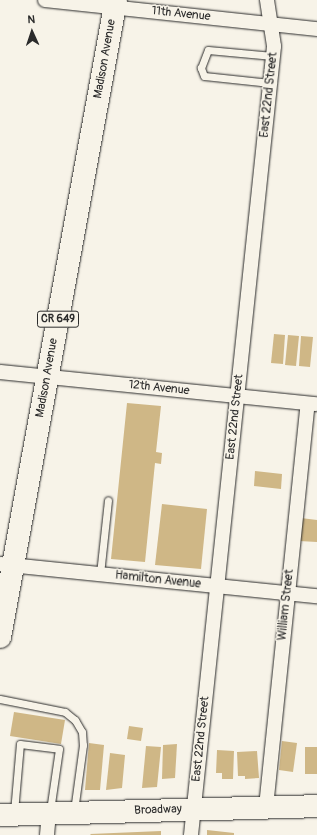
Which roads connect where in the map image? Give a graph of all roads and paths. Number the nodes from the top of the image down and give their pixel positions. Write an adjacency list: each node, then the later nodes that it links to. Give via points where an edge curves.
1 (45, 0): 3 (street, 11th Avenue)
2 (267, 0): 4 (street, East 22nd Street)
3 (115, 4): 4 (street, 11th Avenue); 9 (main road, Madison Avenue / CR 649)
4 (271, 24): 5 (street, 11th Avenue); 6 (street, East 22nd Street)
5 (317, 29)
6 (273, 56): 7 (street, East 22nd Street); 7 (lane, via 208,50 201,68 204,76)
7 (270, 83): 10 (street, East 22nd Street)
8 (0, 372): 9 (street, 12th Avenue)
9 (48, 377): 10 (street, 12th Avenue); 13 (main road, Madison Avenue / CR 649)
10 (237, 396): 11 (street, 12th Avenue); 15 (street, East 22nd Street)
11 (312, 404): 16 (street, William Street)
12 (108, 500): 14 (lane)
13 (7, 565): 14 (street, Hamilton Avenue); 18 (main road, Madison Avenue / CR 649)
14 (100, 574): 15 (street, Hamilton Avenue)
15 (217, 586): 16 (street, Hamilton Avenue); 22 (street, East 22nd Street)
16 (287, 593): 17 (street, Hamilton Avenue); 21 (street, William Street)
17 (317, 596)
18 (0, 637)
19 (0, 699): 24 (lane, via 65,712 75,720 82,732 83,745)
20 (317, 806): 21 (main road, Broadway)
21 (266, 807): 22 (main road, Broadway)
22 (194, 809): 24 (main road, Broadway); 27 (street, East 22nd Street)
23 (49, 813): 24 (main road, Broadway); 25 (main road, Broadway); 25 (lane, via 59,749 20,744); 26 (street)
24 (74, 813)
25 (7, 815)
26 (47, 835)
27 (191, 835)

